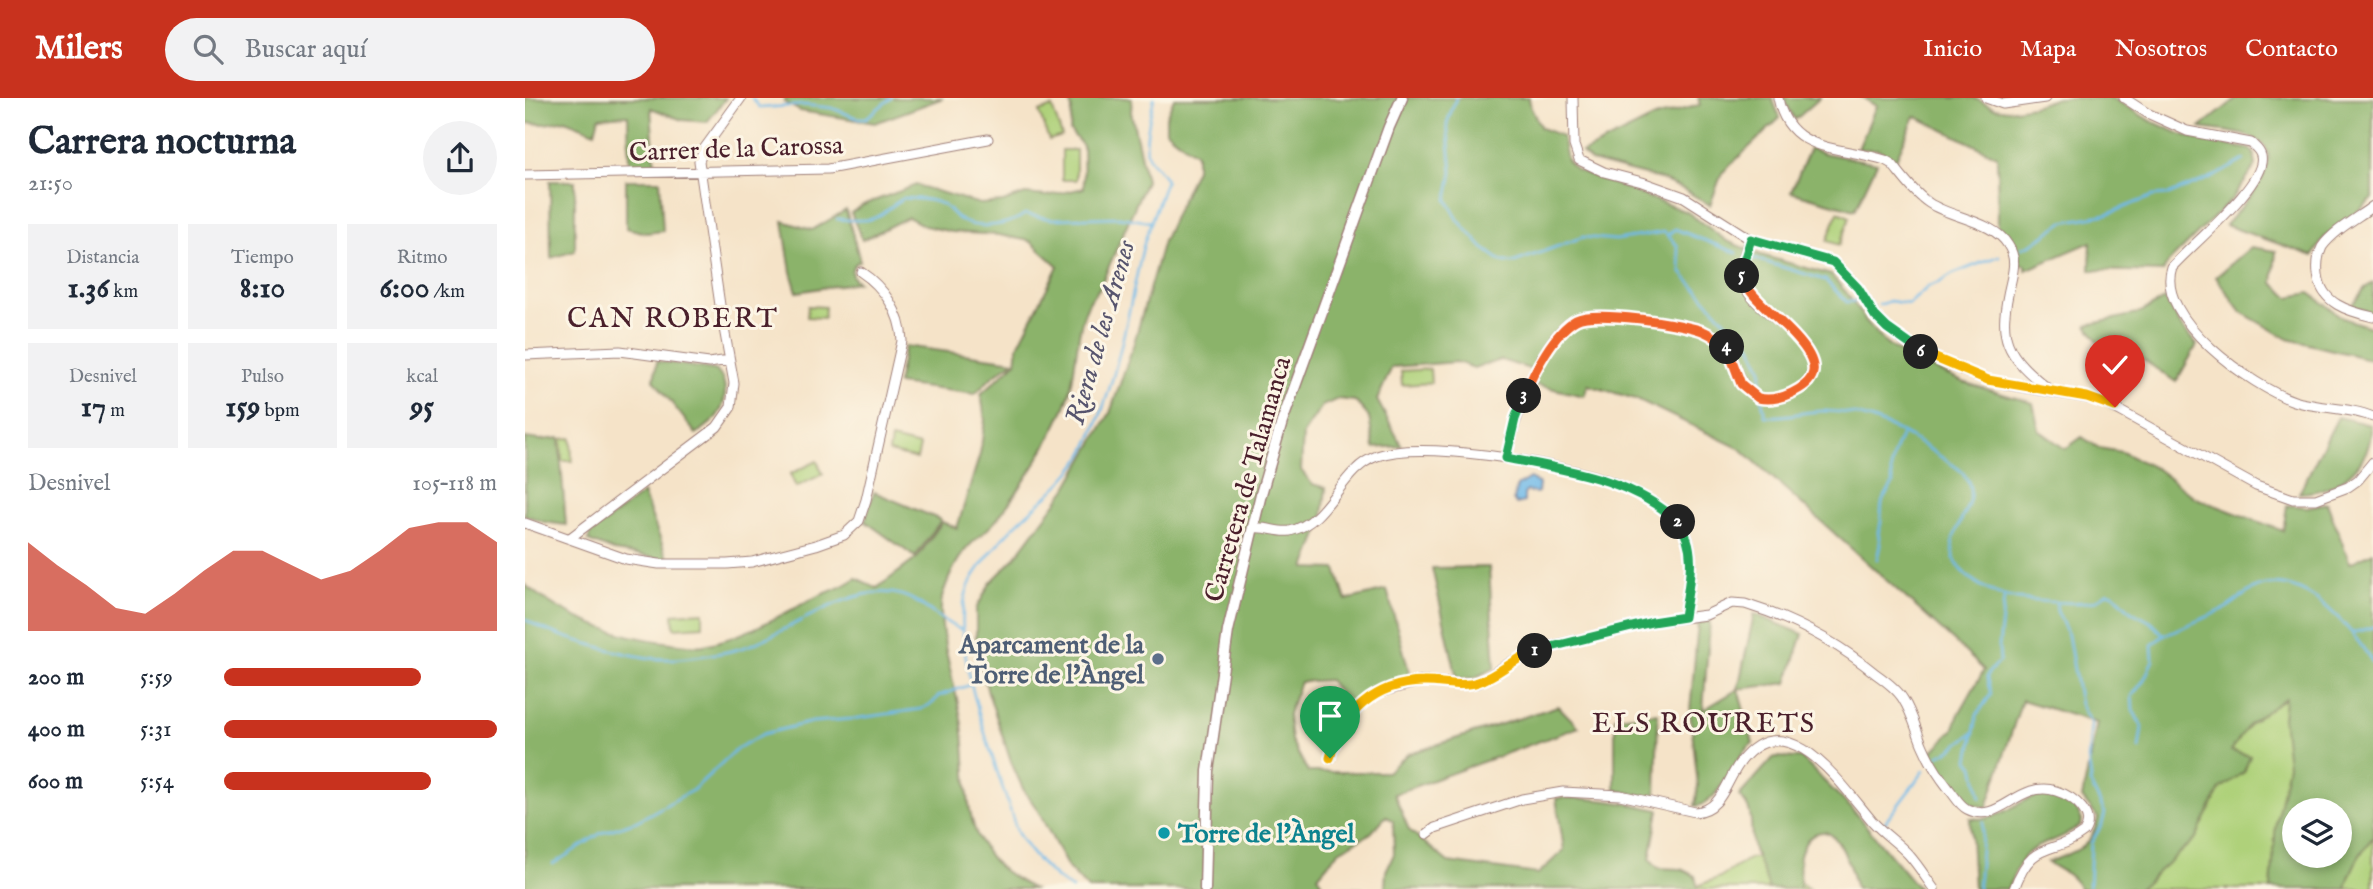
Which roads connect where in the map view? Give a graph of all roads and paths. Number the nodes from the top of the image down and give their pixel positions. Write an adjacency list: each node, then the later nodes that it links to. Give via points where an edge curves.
1 (741, 98): 9 (street, via 700,155)
2 (1402, 98): 22 (street, Carretera de Talamanca, via 1293,389)
3 (1573, 98): 12 (street, via 1574,145 1579,160 1684,197)
4 (1777, 98): 17 (street, via 1790,125 1815,145 1885,160 1929,204 2005,240 2015,265 2004,314 2005,338 2023,367)
5 (1986, 98): 6 (street, via 2003,104)
6 (2045, 98)
7 (2124, 98): 18 (street, via 2187,131 2251,144 2262,158 2248,188 2172,267 2169,285 2186,321 2210,347 2280,394)
8 (989, 139): 9 (street, Carrer de la Carossa, via 828,169)
9 (700, 173): 10 (street, Carrer de la Carossa); 16 (street)
10 (525, 175)
11 (2373, 206): 14 (street, via 2324,245 2317,271 2333,303)
12 (1751, 239): 17 (street, via 1833,262 1858,288 1875,316 1922,352 1988,380); 19 (street, via 1742,267 1744,286 1809,352 1814,370 1803,387 1779,398 1751,395 1741,384 1727,347 1710,335 1674,324 1589,316 1563,330 1543,357 1515,419)
13 (861, 272): 23 (street, via 884,293 900,324 902,341 864,509 850,531 752,562 690,565 626,559)
14 (2373, 317)
15 (525, 355): 16 (street, via 619,351 709,363)
16 (729, 360): 23 (street, via 734,391 723,421)
17 (2053, 392): 20 (street, via 2100,400 2256,486 2293,499 2307,501 2334,494 2358,480)
18 (2373, 417)
19 (1506, 458): 22 (street, via 1388,453 1374,457 1350,475 1307,523 1289,531); 24 (street, via 1612,482 1672,516 1684,529 1691,552)
20 (2373, 462)
21 (525, 523): 23 (street)
22 (1253, 528): 27 (street, Carretera de Talamanca, via 1216,703 1207,793)
23 (570, 538)
24 (1684, 617): 25 (street, via 1543,648 1478,682 1423,681 1376,693 1346,721); 29 (street, via 1745,604 1845,649 1902,697 1930,762 1962,806 1970,810 1990,813 2037,789 2070,796 2086,813 2087,827 2082,834 2032,857)
25 (1330, 758)
26 (1427, 834): 28 (street, via 1522,799 1563,792 1620,795 1702,811 1718,801 1753,749 1768,742 1786,742 1805,749 1832,772 1875,824 1911,857)
27 (1205, 889)
28 (1934, 889)
29 (2014, 889)

